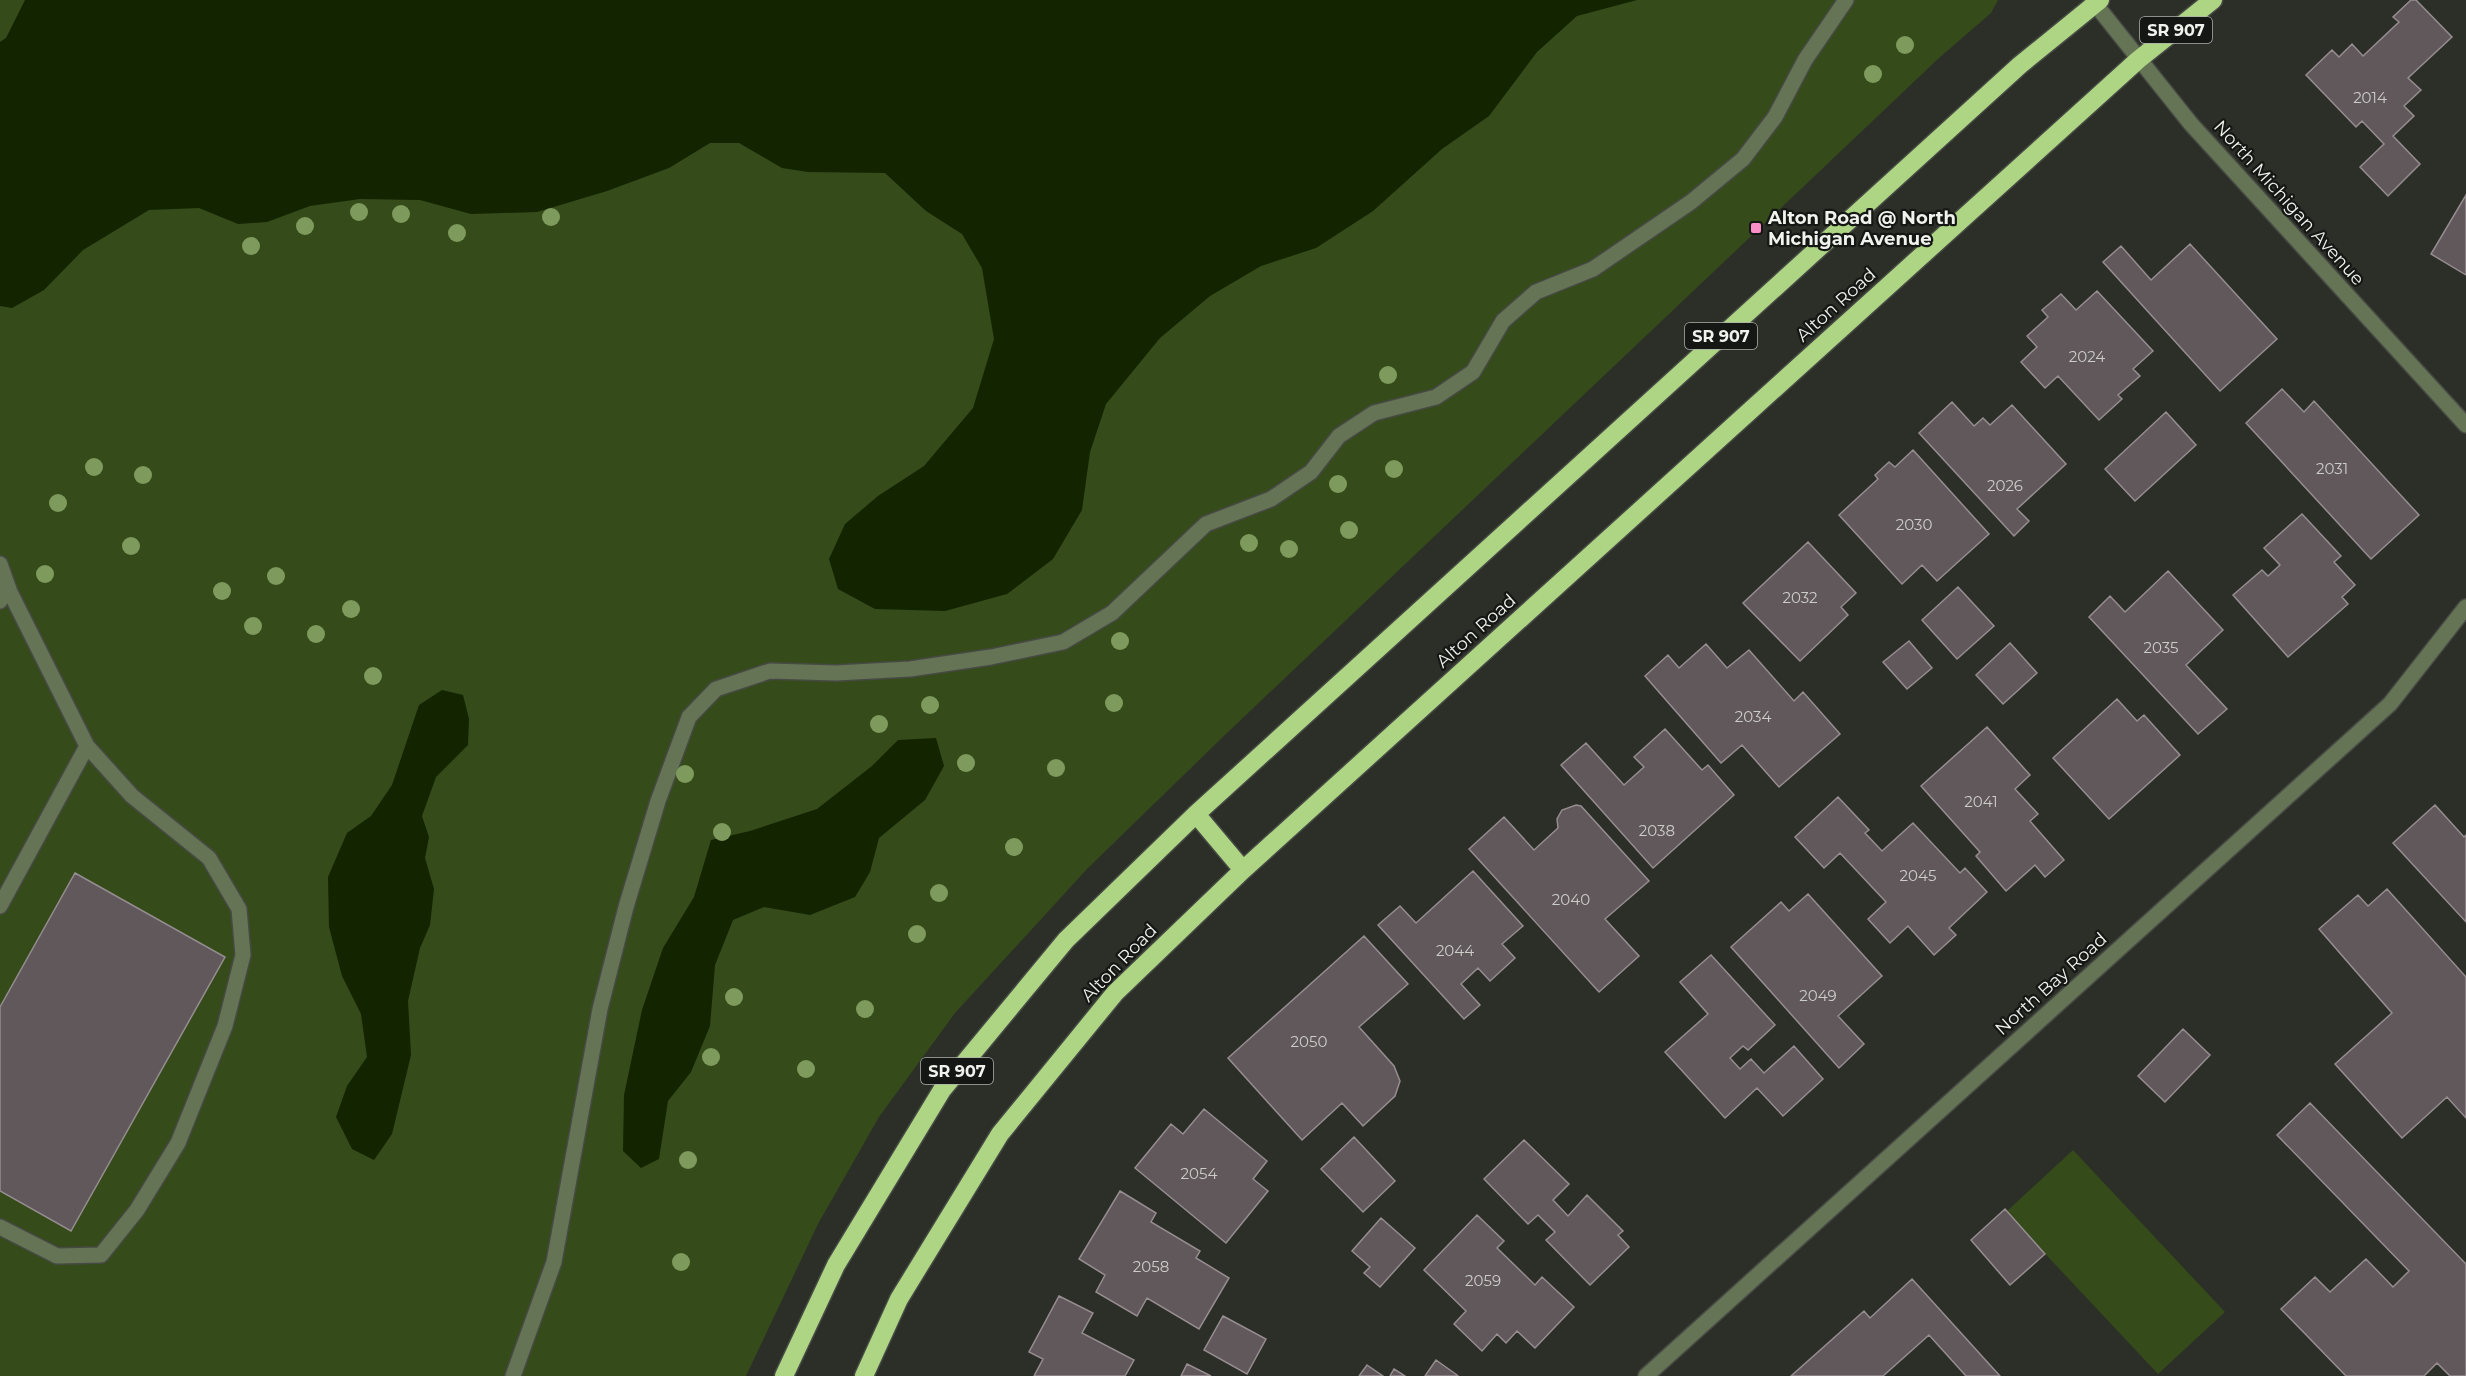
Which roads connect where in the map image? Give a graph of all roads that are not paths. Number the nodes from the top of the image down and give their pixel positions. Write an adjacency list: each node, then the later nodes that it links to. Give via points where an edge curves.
1 (1846, 0): 15 (street, via 1805,60 1775,117 1743,159 1691,202 1593,269 1536,292 1503,321 1473,372 1436,397 1374,413 1340,436 1311,472 1271,500 1206,524 1112,613 1063,642 991,657 910,669 770,671 716,688 689,717 626,907 600,1009 554,1262)
2 (2213, 0): 4 (highway, Alton Road / SR 907)
3 (2095, 2): 4 (street, North Michigan Avenue); 11 (highway, SR 907, via 2020,64)
4 (2138, 60): 5 (street, North Michigan Avenue, via 2191,124); 12 (highway, Alton Road / SR 907)
5 (2466, 425)
6 (0, 564): 7 (street)
7 (8, 584): 8 (street); 10 (street)
8 (0, 601)
9 (2466, 607): 18 (street, North Bay Road, via 2390,704)
10 (87, 746): 13 (street); 14 (street, via 132,796 209,858 239,909 243,955 225,1026 178,1143 137,1210 101,1255 57,1256)
11 (1196, 814): 12 (highway); 16 (highway, SR 907, via 1066,940 942,1090 836,1265)
12 (1243, 870): 17 (highway, Alton Road / SR 907, via 1115,993 1000,1134 899,1299)
13 (0, 906)
14 (0, 1227)
15 (513, 1376)
16 (784, 1376)
17 (864, 1376)
18 (1646, 1376)

